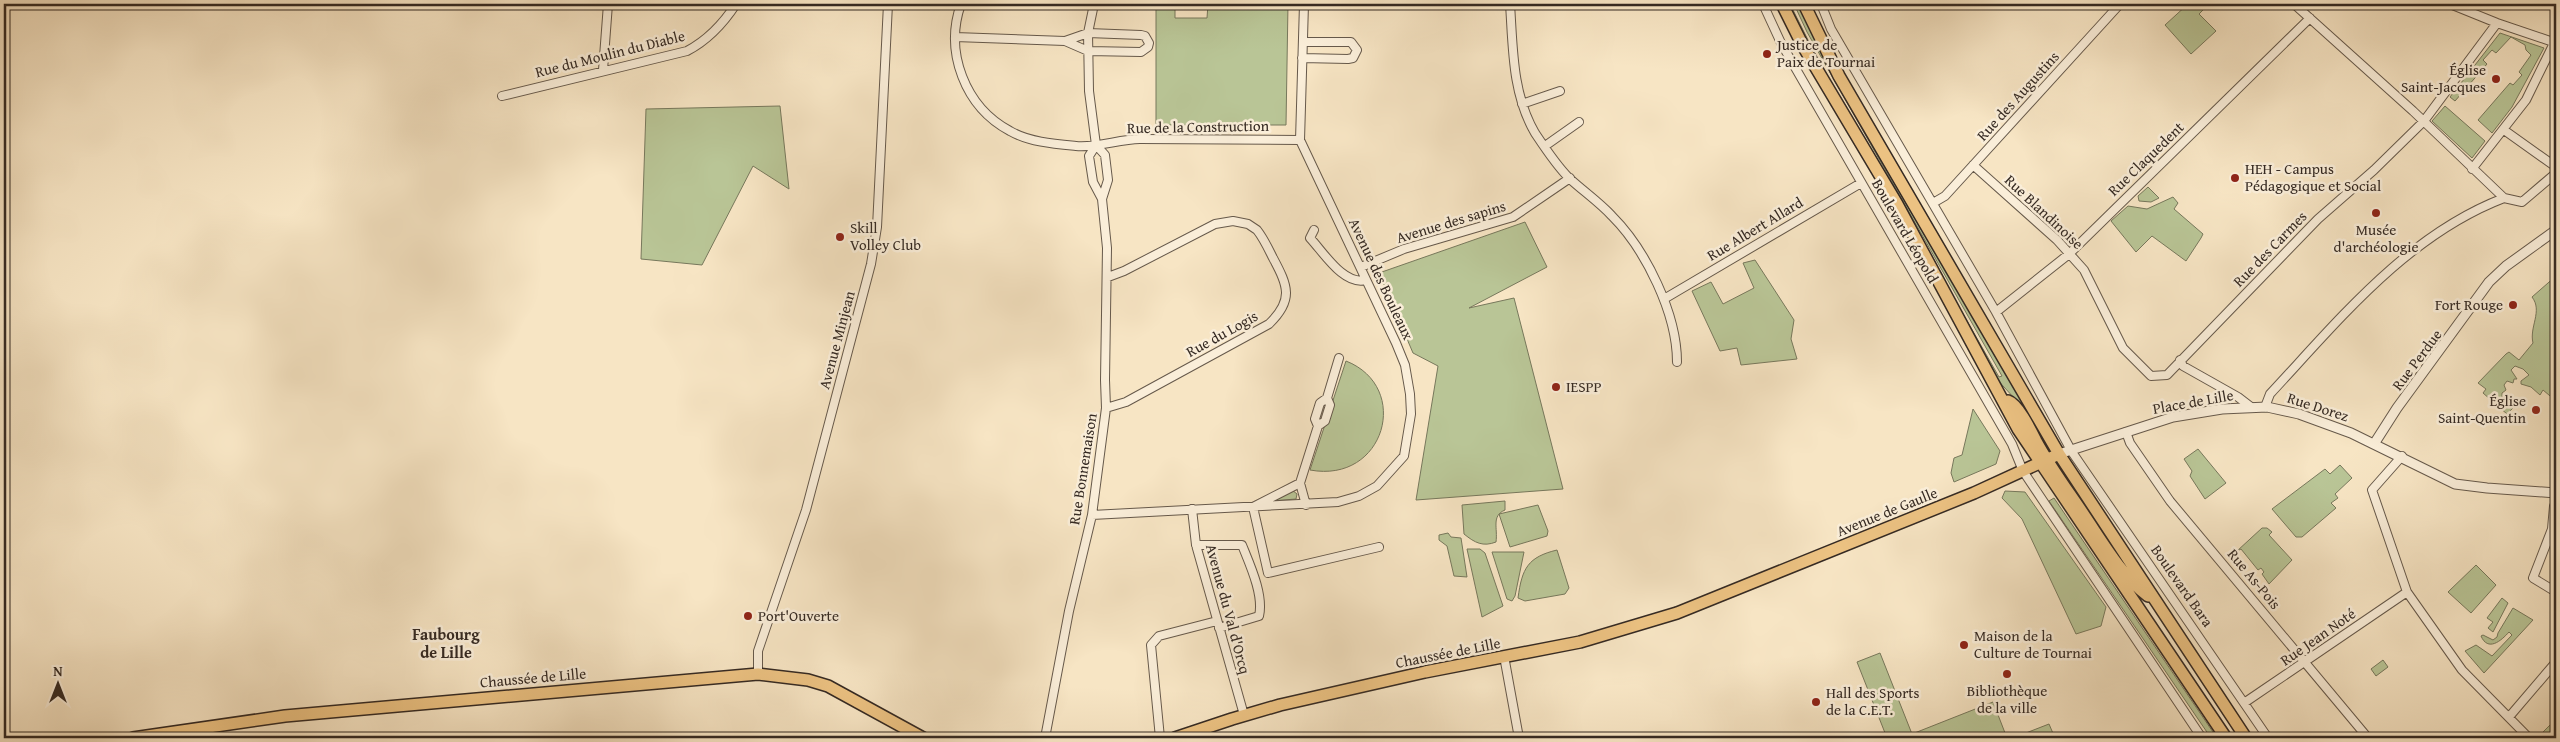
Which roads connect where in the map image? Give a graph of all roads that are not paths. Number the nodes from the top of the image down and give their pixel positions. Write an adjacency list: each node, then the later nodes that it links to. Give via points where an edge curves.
1 (608, 4): 25 (street)
2 (736, 4): 25 (street, Rue du Moulin du Diable, via 725,22 699,45 686,51)
3 (888, 4): 82 (street, Avenue Minjean, via 877,227 871,264 806,510 758,651)
4 (961, 4): 19 (street, Rue de la Construction)
5 (1094, 4): 18 (street, Rue Bonnemaison)
6 (1304, 4): 7 (street, Avenue des Bouleaux); 21 (street, Avenue des Bouleaux)
7 (1355, 4)
8 (1510, 4): 28 (street, via 1515,69)
9 (1764, 4): 40 (street, Boulevard Léopold, via 1781,43)
10 (1782, 4): 64 (main road, Boulevard Léopold, via 1803,46 1897,204 2003,399)
11 (1804, 4): 62 (main road, Boulevard Léopold, via 1839,76)
12 (1821, 4): 43 (street, via 1831,29)
13 (2120, 4): 35 (street, Rue des Augustins)
14 (2294, 4): 16 (street)
15 (2450, 4): 17 (street)
16 (2310, 18): 29 (street); 46 (street, Rue Claquedent)
17 (2497, 24): 22 (street); 29 (street, Rue des Carmes)
18 (1088, 34): 20 (street); 23 (street, Rue Bonnemaison); 23 (street, via 1141,35 1149,43 1141,52)
19 (955, 37): 20 (street); 33 (street, Rue de la Construction, via 958,65 966,86 978,106 992,120 1032,140 1078,147)
20 (1065, 41): 23 (street)
21 (1303, 42): 24 (street, Avenue des Bouleaux); 24 (street, via 1351,42 1357,50 1353,58 1348,59)
22 (2555, 43): 31 (street, via 2526,100)
23 (1088, 51): 33 (street, Rue Bonnemaison)
24 (1302, 58): 32 (street, Avenue des Bouleaux)
25 (603, 70): 27 (street, Rue du Moulin du Diable)
26 (1560, 91): 28 (street)
27 (502, 96)
28 (1522, 104): 34 (street)
29 (2424, 121): 37 (street); 53 (street, Rue des Carmes, via 2318,220)
30 (1579, 122): 34 (street)
31 (2504, 130): 36 (street); 37 (street)
32 (1300, 140): 33 (street, Rue de la Construction, via 1134,139); 47 (street, Avenue des Bouleaux)
33 (1096, 146): 42 (street, Rue Bonnemaison, via 1089,156 1093,182); 42 (street, Rue Bonnemaison, via 1105,155 1108,180)
34 (1545, 146): 39 (street)
35 (1973, 165): 43 (street, Rue des Augustins, via 1945,196); 46 (street, Rue Blandinoise)
36 (2556, 167)
37 (2472, 169): 41 (street)
38 (2556, 173): 41 (street, via 2522,202)
39 (1570, 178): 47 (street, Avenue des sapins, via 1513,218 1404,249); 50 (street, via 1613,216 1640,254)
40 (1860, 183): 50 (street, Rue Albert Allard); 65 (street, Boulevard Léopold, via 2012,444)
41 (2504, 198): 57 (street, via 2485,205 2424,241 2381,278 2273,391)
42 (1102, 199): 48 (street, Rue Bonnemaison)
43 (1933, 203): 51 (street)
44 (1314, 230): 49 (street, via 1310,238 1348,279)
45 (2556, 230): 60 (street, Rue Perdue, via 2506,266 2482,292)
46 (2069, 254): 51 (street, Rue Claquedent); 55 (street, Rue Blandinoise, via 2093,285 2123,348 2151,376)
47 (1361, 267): 49 (street, Avenue des Bouleaux)
48 (1108, 277): 58 (street, Rue Bonnemaison); 58 (street, Rue du Logis, via 1214,224 1234,221 1257,230 1287,287 1280,314 1270,324 1126,402)
49 (1366, 280): 68 (street, Avenue des Bouleaux, via 1405,365 1411,414 1404,456 1377,486 1359,496)
50 (1664, 299): 54 (street, via 1672,320)
51 (1996, 312): 61 (street)
52 (1339, 358): 66 (street, via 1327,398 1320,403 1315,419 1318,426)
53 (2180, 360): 55 (street, Rue des Carmes, via 2167,375); 56 (street, Place de Lille, via 2183,366)
54 (1678, 362)
55 (2159, 377)
56 (2251, 407): 57 (street, Rue Dorez); 59 (street, Place de Lille, via 2173,417)
57 (2265, 407): 60 (street, Rue Dorez, via 2308,417)
58 (1106, 408): 71 (street, Rue Bonnemaison)
59 (2126, 432): 61 (street, Place de Lille); 80 (street, Rue As-Pois, via 2130,443 2170,501)
60 (2374, 444): 63 (street, Rue Dorez)
61 (2072, 452): 62 (street, Place de Lille); 83 (street, Boulevard Bara)
62 (2059, 454): 64 (main road, Avenue de Gaulle); 77 (main road, Boulevard Bara)
63 (2402, 456): 67 (street, Rue Dorez, via 2455,484); 74 (street, via 2372,490)
64 (2044, 462): 65 (main road, Avenue de Gaulle); 77 (main road, via 2137,588); 93 (main road)
65 (2023, 471): 76 (main road, Avenue de Gaulle); 92 (street)
66 (1300, 482): 68 (street); 69 (street, Avenue des Bouleaux)
67 (2555, 498): 75 (street, via 2552,529 2533,578)
68 (1306, 505): 69 (street, Avenue des Bouleaux)
69 (1253, 507): 70 (street, Avenue des Bouleaux); 73 (street, via 1268,573)
70 (1192, 509): 71 (street, Avenue des Bouleaux); 72 (street, Avenue du Val d'Orcq)
71 (1092, 515): 88 (street, Rue Bonnemaison, via 1069,611)
72 (1196, 545): 78 (street, Avenue du Val d'Orcq); 78 (street, via 1242,545 1251,569 1261,608 1259,616)
73 (1379, 546)
74 (2407, 592): 80 (street, Rue Jean Noté); 85 (street, via 2462,670)
75 (2556, 592)
76 (1726, 594): 79 (main road, Chaussée de Lille, via 1607,634)
77 (2155, 601): 94 (main road, Boulevard Bara)
78 (1218, 624): 84 (street, Avenue du Val d'Orcq); 89 (street, via 1160,636 1153,641)
79 (1504, 656): 84 (main road, Chaussée de Lille); 91 (street)
80 (2305, 662): 83 (street, Rue Jean Noté); 96 (street, Rue As-Pois)
81 (2556, 662): 85 (street)
82 (758, 674): 86 (main road, Chaussée de Lille, via 285,716); 87 (main road, Chaussée de Lille, via 808,680 828,686)
83 (2244, 703): 95 (street, Boulevard Bara)
84 (1244, 715): 90 (main road, Chaussée de Lille)
85 (2509, 717): 97 (street)
86 (133, 738)
87 (922, 738)
88 (1045, 738)
89 (1160, 738)
90 (1175, 738)
91 (1519, 738)
92 (2202, 738)
93 (2226, 738)
94 (2246, 738)
95 (2268, 738)
96 (2368, 738)
97 (2529, 738)

